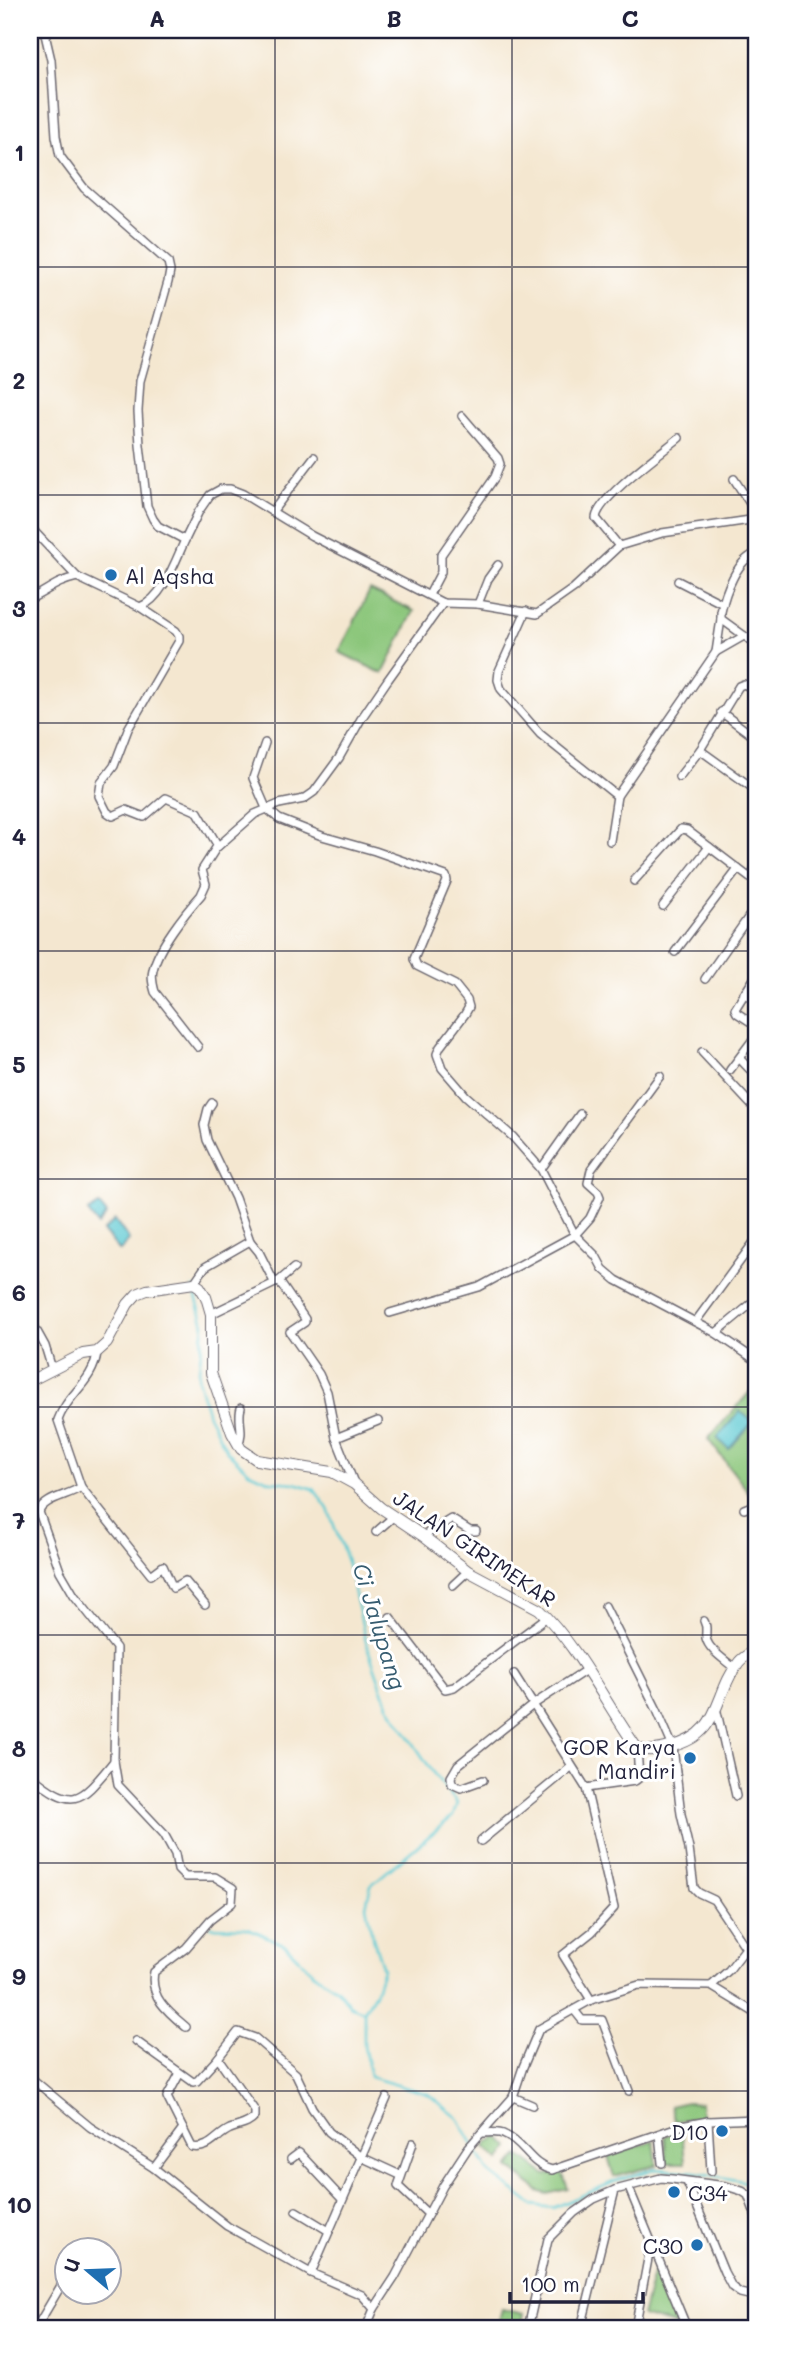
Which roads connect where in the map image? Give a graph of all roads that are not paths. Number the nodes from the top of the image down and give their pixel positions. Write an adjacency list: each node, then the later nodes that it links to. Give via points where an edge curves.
1 (44, 30): 9 (street, via 60,156 84,188 167,262 170,271 140,381 138,411 147,506 158,526)
2 (462, 416): 15 (street, via 500,464 441,555 441,572)
3 (679, 438): 10 (street, via 598,509 596,518)
4 (314, 457): 6 (street)
5 (734, 480): 7 (street)
6 (272, 512): 9 (street, via 243,494 221,489 205,501); 15 (street)
7 (757, 519): 10 (street, via 662,533)
8 (30, 527): 13 (street)
9 (185, 540): 20 (street, via 161,586)
10 (619, 546): 21 (street, via 574,588 537,614)
11 (757, 553): 19 (street, via 741,565)
12 (498, 565): 18 (street)
13 (77, 577): 16 (street, via 58,581); 20 (street)
14 (678, 581): 19 (street)
15 (429, 595): 17 (street)
16 (30, 599)
17 (443, 603): 18 (street); 34 (street, via 314,792)
18 (478, 604): 21 (street)
19 (723, 604): 22 (street)
20 (140, 607): 36 (street, via 176,631 179,641 128,729 99,796 113,816 126,810 144,817 166,798 198,812)
21 (526, 611): 33 (street, via 499,671 501,689 540,734)
22 (721, 619): 23 (street); 25 (street)
23 (744, 636): 24 (street); 25 (street)
24 (757, 645)
25 (716, 652): 33 (street)
26 (757, 691): 27 (street, via 739,686)
27 (721, 712): 28 (street); 30 (street)
28 (757, 738)
29 (265, 743): 34 (street, via 253,778)
30 (700, 750): 31 (street); 32 (street)
31 (679, 777)
32 (757, 791)
33 (617, 796): 35 (street)
34 (266, 808): 36 (street); 61 (street, via 322,836 446,876 414,960 417,966 455,985 469,1007 440,1046 438,1062)
35 (610, 841)
36 (218, 846): 52 (street, via 202,870 206,884 201,895 153,970 155,992)
37 (709, 847): 39 (street); 41 (street, via 687,830 678,830); 44 (street)
38 (757, 866): 40 (street)
39 (738, 869): 40 (street); 45 (street)
40 (750, 878): 42 (street)
41 (634, 881)
42 (757, 884)
43 (757, 905): 47 (street)
44 (663, 906)
45 (675, 952)
46 (757, 974): 48 (street)
47 (705, 979)
48 (744, 993): 49 (street); 50 (street, via 735,1009)
49 (757, 1002)
50 (757, 1026)
51 (757, 1034): 54 (street)
52 (198, 1047)
53 (702, 1052): 59 (street)
54 (740, 1059): 55 (street); 57 (street)
55 (730, 1070)
56 (660, 1076): 62 (street, via 591,1170 588,1183 600,1197 590,1218)
57 (757, 1077)
58 (212, 1103): 64 (street, via 204,1125 207,1140)
59 (757, 1111)
60 (580, 1114): 61 (street)
61 (541, 1169): 62 (street)
62 (574, 1234): 69 (street, via 479,1287); 72 (street, via 616,1280)
63 (757, 1238): 72 (street)
64 (250, 1241): 66 (street); 67 (street, via 205,1267)
65 (294, 1268): 66 (street)
66 (276, 1281): 70 (street); 80 (street, via 304,1317 305,1322 290,1332 327,1392)
67 (194, 1283): 70 (street, via 206,1297); 74 (street, via 136,1294)
68 (757, 1299): 73 (street)
69 (390, 1313)
70 (211, 1314): 81 (street, via 211,1373)
71 (30, 1319): 76 (street)
72 (696, 1321): 73 (street)
73 (716, 1333): 75 (street)
74 (97, 1352): 76 (street); 83 (street, via 87,1380 58,1420)
75 (757, 1361)
76 (52, 1369): 77 (street)
77 (30, 1381)
78 (241, 1408): 81 (street)
79 (378, 1420): 80 (street)
80 (336, 1438): 82 (street)
81 (238, 1444): 82 (street, JALAN GIRIMEKAR, via 257,1460 332,1472)
82 (354, 1484): 86 (street, JALAN GIRIMEKAR)
83 (81, 1487): 92 (street, via 151,1575 163,1566 173,1588 186,1581); 105 (street, via 41,1505 39,1512 60,1571 116,1648)
84 (757, 1504): 85 (street)
85 (744, 1509)
86 (393, 1517): 88 (street); 89 (street, JALAN GIRIMEKAR)
87 (476, 1531): 89 (street, via 451,1519)
88 (376, 1532)
89 (423, 1536): 90 (street, JALAN GIRIMEKAR)
90 (467, 1571): 91 (street); 95 (street, JALAN GIRIMEKAR, via 532,1604)
91 (453, 1585)
92 (205, 1605)
93 (605, 1606): 103 (street)
94 (390, 1617): 95 (street, via 445,1689 454,1687)
95 (547, 1617): 99 (street, JALAN GIRIMEKAR)
96 (705, 1620): 98 (street, via 708,1643)
97 (757, 1649): 98 (street)
98 (735, 1669): 102 (street)
99 (586, 1670): 101 (street); 104 (street, JALAN GIRIMEKAR)
100 (514, 1674): 101 (street)
101 (534, 1704): 106 (street); 108 (street, via 458,1765 451,1777 452,1784 461,1788)
102 (716, 1712): 103 (street, via 691,1739); 110 (street)
103 (673, 1747): 104 (street); 112 (street, via 694,1888 715,1900 746,1946)
104 (636, 1748): 109 (street, via 639,1778)
105 (114, 1761): 107 (street, via 88,1792 71,1799 58,1797); 116 (street, via 118,1785 164,1834 178,1870 185,1877 215,1877 233,1888 232,1903 154,1972 151,1985 163,2007)
106 (571, 1767): 109 (street); 111 (street)
107 (30, 1775)
108 (483, 1780)
109 (586, 1788): 113 (street, via 614,1909 563,1955)
110 (736, 1796)
111 (481, 1841)
112 (711, 1986): 113 (street, via 639,1985); 115 (street)
113 (591, 2000): 114 (street)
114 (574, 2010): 121 (street, via 582,2020 602,2020); 122 (street, via 539,2029)
115 (757, 2014)
116 (186, 2027)
117 (136, 2041): 119 (street)
118 (218, 2058): 119 (street, via 194,2082); 127 (street, via 255,2118 228,2130 211,2145 194,2148); 132 (street, via 238,2032 255,2038 296,2074 329,2132)
119 (180, 2073): 127 (street, via 167,2097)
120 (30, 2077): 135 (street, via 90,2127)
121 (629, 2091)
122 (513, 2097): 124 (street); 128 (street)
123 (387, 2098): 132 (street)
124 (532, 2105)
125 (757, 2119): 126 (street); 130 (street)
126 (708, 2121): 129 (street); 136 (street)
127 (183, 2129): 135 (street)
128 (481, 2133): 129 (street, via 508,2136 534,2161 552,2170); 143 (street)
129 (659, 2134): 134 (street)
130 (757, 2137)
131 (413, 2143): 137 (street)
132 (361, 2157): 137 (street); 141 (street)
133 (291, 2159): 141 (street, via 299,2153)
134 (662, 2163)
135 (153, 2168): 147 (street, via 226,2226)
136 (711, 2171)
137 (400, 2175): 143 (street, via 398,2188)
138 (687, 2182): 139 (street, via 661,2178); 144 (street, via 742,2191); 148 (street, via 732,2287)
139 (629, 2188): 140 (street); 146 (street)
140 (615, 2190): 154 (street, via 574,2213 548,2239); 155 (street)
141 (342, 2199): 145 (street)
142 (296, 2211): 145 (street)
143 (428, 2214): 150 (street)
144 (757, 2219)
145 (329, 2231): 147 (street)
146 (652, 2242): 151 (street); 157 (street)
147 (311, 2273): 150 (street, via 362,2295)
148 (757, 2297)
149 (52, 2301): 152 (street)
150 (374, 2309): 153 (street)
151 (635, 2325): 156 (street)
152 (36, 2328)
153 (366, 2328)
154 (528, 2328)
155 (581, 2328)
156 (663, 2328)
157 (687, 2328)

